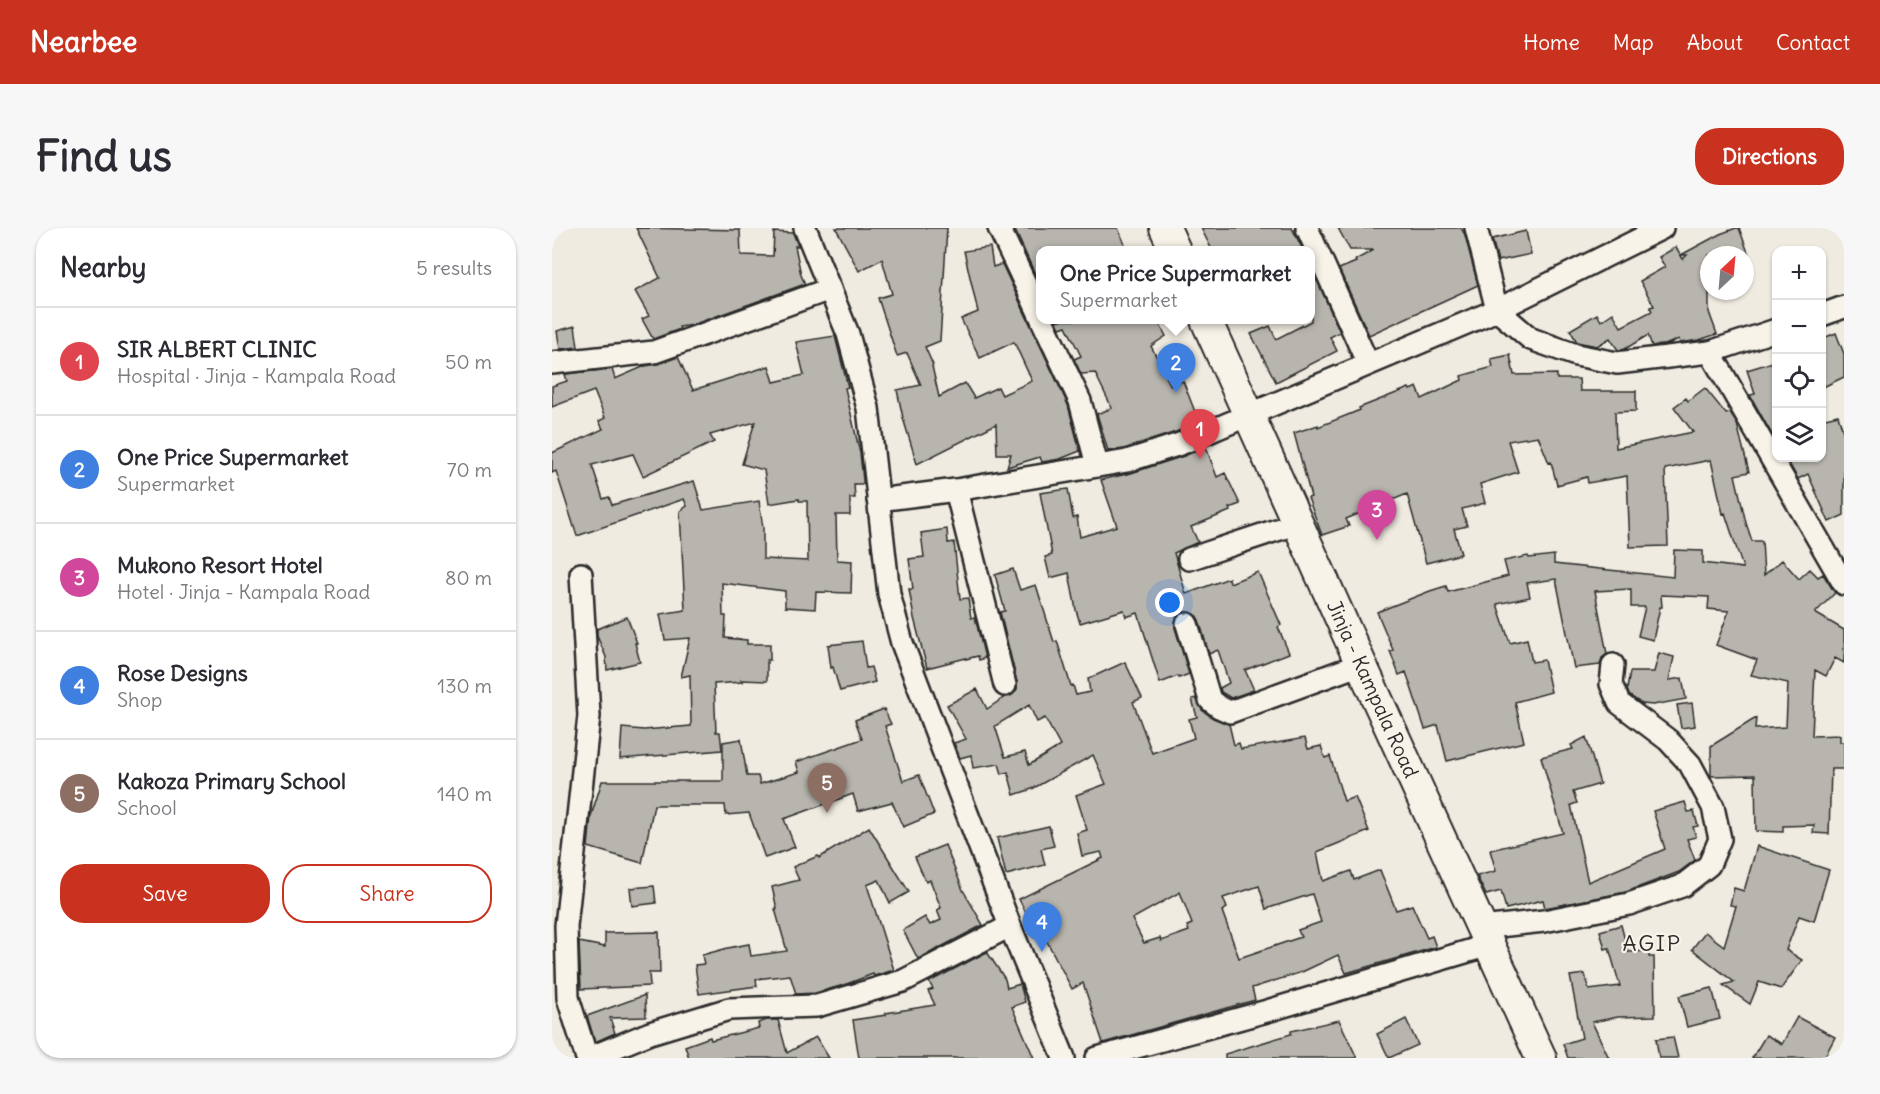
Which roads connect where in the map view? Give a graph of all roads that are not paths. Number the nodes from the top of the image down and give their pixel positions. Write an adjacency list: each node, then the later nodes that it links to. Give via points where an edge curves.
1 (805, 228): 8 (street)
2 (999, 228): 9 (street)
3 (1165, 228): 7 (highway)
4 (1307, 228): 18 (street)
5 (1476, 228): 11 (street)
6 (1662, 228): 11 (street)
7 (1173, 246)
8 (830, 289): 17 (street, via 654,352); 22 (street, via 848,334 868,408)
9 (1036, 305)
10 (1844, 307): 12 (street)
11 (1497, 310): 16 (street, via 1531,339 1576,355 1617,363); 18 (street)
12 (1826, 313)
13 (1045, 324): 20 (street, via 1080,401)
14 (1208, 324): 19 (highway, Jinja - Kampala Road)
15 (1772, 331): 16 (street)
16 (1710, 352): 26 (street)
17 (552, 363)
18 (1368, 364): 19 (street)
19 (1249, 416): 20 (street, via 1180,444 1127,461); 23 (highway, Jinja - Kampala Road)
20 (1097, 465): 21 (street)
21 (956, 490): 22 (street); 30 (street)
22 (878, 500): 31 (street, via 890,594 902,643)
23 (1298, 523): 24 (street); 28 (highway, Jinja - Kampala Road)
24 (1189, 559)
25 (581, 574): 33 (street, via 589,716 566,926 568,998)
26 (1844, 584)
27 (1187, 624): 28 (street, via 1210,700 1230,712)
28 (1361, 664): 32 (highway, Jinja - Kampala Road)
29 (1613, 665): 32 (street, via 1611,684 1619,703 1668,740 1690,764 1713,807 1720,838 1709,865 1682,886 1629,904)
30 (1005, 685)
31 (1010, 926): 33 (street, via 903,981 817,1006 729,1009 650,1033); 34 (street)
32 (1485, 937): 35 (street, via 1267,1011); 36 (highway, Jinja - Kampala Road)
33 (588, 1058)
34 (1064, 1058)
35 (1097, 1058)
36 (1541, 1058)

